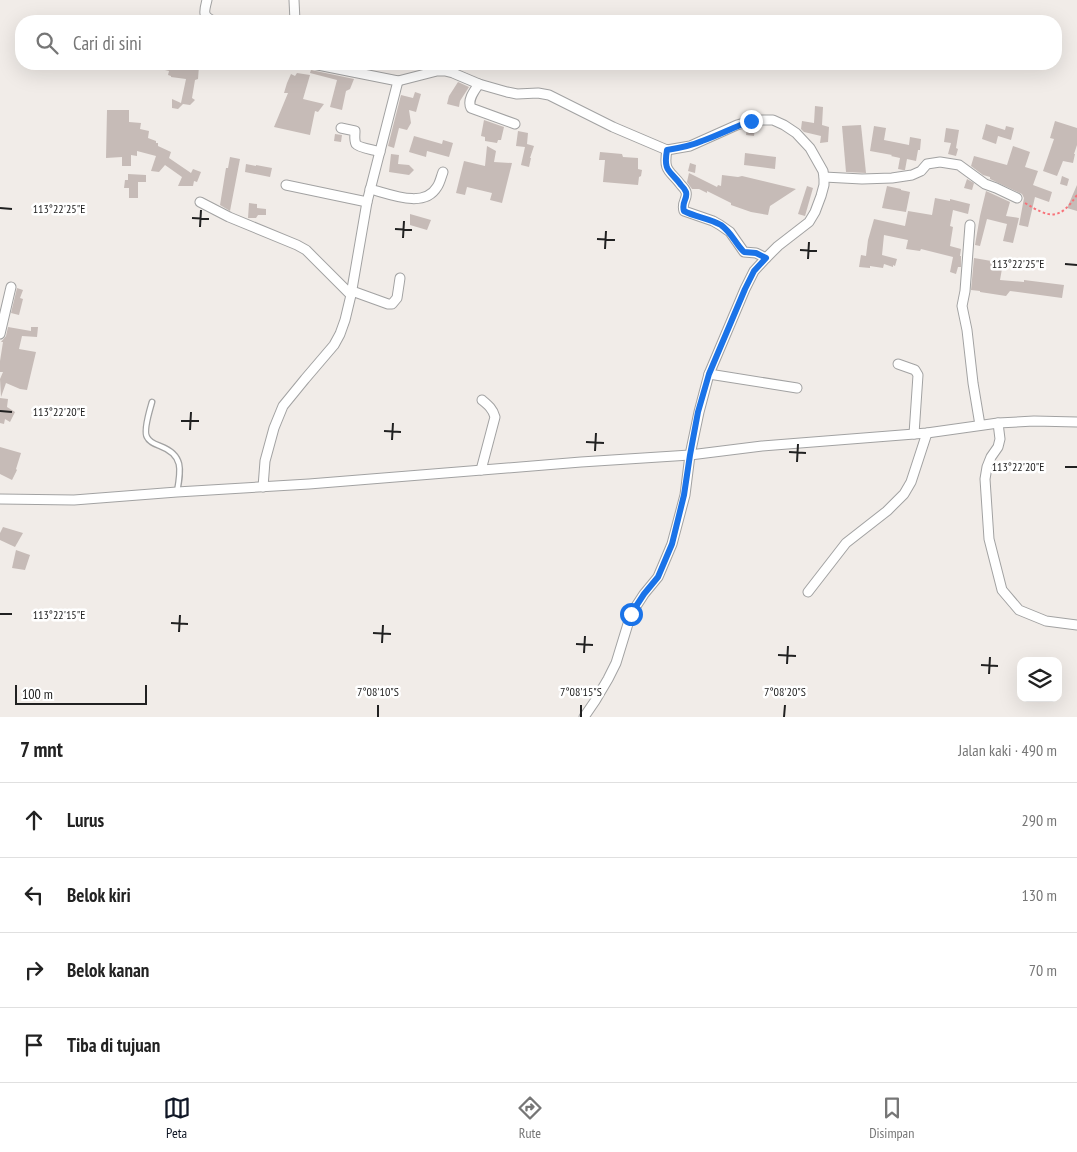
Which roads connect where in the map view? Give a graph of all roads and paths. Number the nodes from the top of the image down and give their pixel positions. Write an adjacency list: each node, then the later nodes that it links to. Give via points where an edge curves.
1 (207, 0): 3 (street)
2 (294, 0): 4 (street)
3 (205, 15)
4 (295, 15)
5 (343, 70): 6 (street)
6 (398, 81): 7 (street, via 445,71); 11 (street)
7 (478, 84): 8 (street, via 470,99 471,108); 10 (street, via 517,94 549,95)
8 (515, 124)
9 (341, 128): 11 (street, via 355,131 356,144)
10 (667, 150): 13 (street, via 696,144 751,121 773,120 796,133 810,148 824,171); 21 (street, via 668,171 686,192 684,211 720,225 730,232 744,252)
11 (380, 152): 15 (street)
12 (443, 172): 15 (street, via 437,188 428,196 416,199)
13 (824, 177): 17 (street, via 892,178 912,174 928,164 940,162 959,165 985,184); 21 (street, via 821,196 809,222)
14 (286, 185): 19 (street)
15 (370, 189): 19 (street)
16 (1077, 196): 17 (path, via 1060,214 1050,215)
17 (1016, 198)
18 (200, 202): 24 (street, via 306,250)
19 (367, 202): 24 (street)
20 (970, 225): 33 (street, via 962,306)
21 (766, 258): 27 (street, via 754,271 745,289)
22 (400, 278): 24 (street, via 397,298 392,304)
23 (11, 288): 25 (street)
24 (351, 293): 38 (street, via 345,320 334,345 280,413 265,461)
25 (0, 334)
26 (898, 364): 35 (street, via 915,370 918,375)
27 (709, 374): 28 (street); 36 (street)
28 (797, 388)
29 (482, 400): 37 (street, via 495,417)
30 (152, 402): 39 (lane, via 146,437 176,456 180,465)
31 (1077, 422): 32 (street, via 1034,420)
32 (998, 423): 33 (street); 42 (street, via 1000,440 985,479 989,538 1002,590 1019,610 1046,621)
33 (980, 425): 34 (street)
34 (927, 433): 35 (street); 41 (street, via 904,494 846,543)
35 (914, 434): 36 (street)
36 (690, 455): 37 (street); 43 (street, via 684,495 664,564 631,614 616,663 596,702)
37 (481, 470): 38 (street)
38 (263, 487): 39 (street)
39 (177, 492): 40 (street, via 74,500)
40 (0, 499)
41 (808, 592)
42 (1077, 625)
43 (584, 717)

